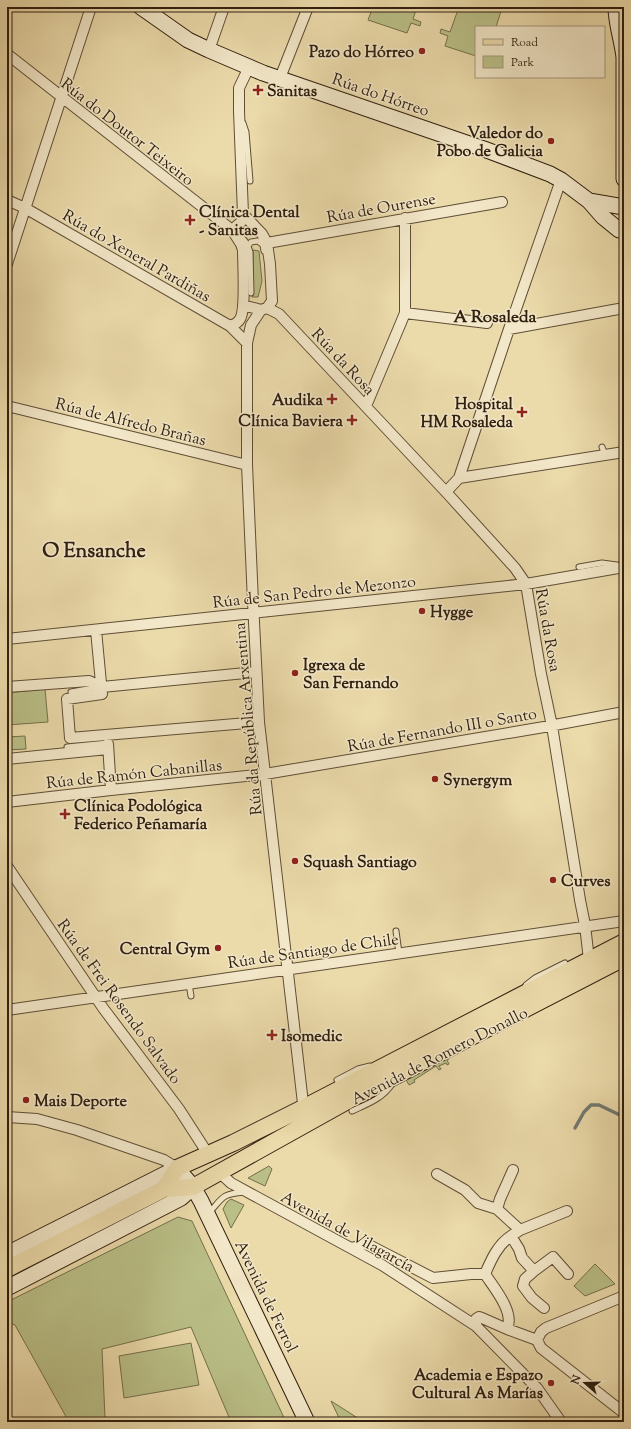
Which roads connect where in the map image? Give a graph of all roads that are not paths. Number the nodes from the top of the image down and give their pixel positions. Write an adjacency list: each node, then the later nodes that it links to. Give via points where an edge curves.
1 (91, 7): 10 (street)
2 (141, 7): 6 (street, Rúa do Hórreo, via 188,40)
3 (224, 7): 6 (street)
4 (308, 7): 9 (street)
5 (616, 7): 12 (street, via 616,22 624,57)
6 (208, 50): 8 (street, Rúa do Hórreo)
7 (7, 54): 10 (street, Rúa do Doutor Teixeiro)
8 (249, 67): 9 (street, Rúa do Hórreo); 11 (street, via 239,88)
9 (280, 78): 13 (street, Rúa do Hórreo, via 518,161)
10 (62, 97): 18 (street); 22 (street, Rúa do Doutor Teixeiro)
11 (238, 111): 14 (lane, via 246,132); 20 (street)
12 (624, 179)
13 (561, 180): 16 (street, Rúa do Hórreo); 35 (street)
14 (250, 181)
15 (7, 200): 18 (street, Rúa do Xeneral Pardiñas)
16 (589, 201): 19 (street, Rúa do Hórreo); 23 (street, Rúa do Hórreo)
17 (502, 202): 21 (street, Rúa de Ourense)
18 (25, 208): 26 (street); 34 (street, Rúa do Xeneral Pardiñas)
19 (624, 208): 23 (street, via 618,220)
20 (243, 214): 22 (street, via 241,222); 24 (street)
21 (405, 218): 24 (street, Rúa de Ourense); 32 (street)
22 (232, 230): 25 (lane, via 243,238); 29 (street, via 243,250)
23 (622, 234)
24 (267, 243): 27 (street)
25 (248, 246): 27 (lane, via 251,242 261,242); 28 (lane)
26 (7, 264)
27 (270, 264): 31 (street, via 272,301)
28 (251, 292)
29 (243, 305): 31 (street, Rúa da Rosa); 34 (street, via 240,319)
30 (624, 308): 35 (street)
31 (264, 309): 36 (street, Rúa da República Arxentina, via 251,325); 38 (street, Rúa da Rosa, via 279,314)
32 (405, 313): 33 (street); 38 (street)
33 (487, 323)
34 (230, 326): 36 (street, Rúa do Xeneral Pardiñas)
35 (509, 329): 41 (street)
36 (247, 343): 40 (street, Rúa da República Arxentina)
37 (7, 406): 40 (street, Rúa de Alfredo Brañas)
38 (366, 406): 42 (street, Rúa da Rosa)
39 (624, 452): 41 (street, via 604,451)
40 (247, 465): 46 (street, Rúa da República Arxentina)
41 (459, 478): 42 (street)
42 (446, 492): 45 (street, Rúa da Rosa, via 516,568)
43 (579, 567): 44 (lane, via 602,563)
44 (624, 567): 45 (street, Rúa de San Pedro de Mezonzo)
45 (526, 584): 46 (street, Rúa de San Pedro de Mezonzo); 55 (street, Rúa da Rosa)
46 (253, 613): 47 (street, Rúa de San Pedro de Mezonzo); 49 (street, Rúa da República Arxentina)
47 (96, 630): 48 (street, Rúa de San Pedro de Mezonzo); 51 (street)
48 (7, 639)
49 (256, 672): 51 (street); 54 (street, Rúa da República Arxentina)
50 (7, 687): 51 (street, via 89,681)
51 (102, 687): 52 (lane); 56 (street, via 102,694 67,698 70,738)
52 (71, 692)
53 (624, 712): 55 (street, Rúa de Fernando III o Santo)
54 (259, 722): 56 (street); 59 (street, Rúa da República Arxentina)
55 (552, 726): 59 (street, Rúa de Fernando III o Santo); 64 (street, Rúa da Rosa)
56 (108, 742): 57 (lane); 58 (street); 60 (street)
57 (67, 747)
58 (7, 759)
59 (265, 774): 60 (street, Rúa de Ramón Cabanillas); 71 (street, Rúa da República Arxentina)
60 (111, 790): 61 (street, Rúa de Ramón Cabanillas)
61 (7, 802)
62 (7, 866): 73 (street, Rúa de Frei Rosendo Salvado)
63 (624, 921): 64 (street, Rúa de Santiago de Chile)
64 (585, 925): 67 (street, Rúa de Santiago de Chile); 69 (street, Rúa da Rosa)
65 (396, 930): 67 (lane)
66 (624, 942): 69 (main road, Avenida de Romero Donallo)
67 (399, 952): 71 (street, Rúa de Santiago de Chile)
68 (624, 958): 77 (main road, Avenida de Romero Donallo)
69 (589, 960): 75 (main road, Avenida de Romero Donallo)
70 (565, 963): 75 (lane, via 535,978 526,985)
71 (288, 970): 72 (street, Rúa de Santiago de Chile); 79 (street, Rúa da República Arxentina)
72 (189, 983): 73 (street, Rúa de Santiago de Chile); 74 (lane)
73 (95, 996): 76 (street, Rúa de Santiago de Chile); 83 (street, Rúa de Frei Rosendo Salvado, via 179,1109)
74 (190, 996)
75 (518, 997): 77 (main road, Avenida de Romero Donallo)
76 (7, 1010)
77 (388, 1073): 78 (lane, via 374,1066 366,1067); 79 (main road, Avenida de Romero Donallo); 80 (lane, via 391,1084 383,1095); 82 (main road, Avenida de Romero Donallo, via 351,1099)
78 (337, 1080)
79 (303, 1108): 82 (street, Avenida de Romero Donallo, via 301,1120 260,1141); 83 (main road, Avenida de Romero Donallo)
80 (352, 1111)
81 (7, 1117): 84 (street, via 36,1119 77,1130 164,1160)
82 (254, 1153): 86 (main road, Avenida de Romero Donallo)
83 (208, 1154): 84 (main road, Avenida de Romero Donallo); 86 (main road)
84 (177, 1168): 88 (street, Avenida de Ferrol); 89 (main road); 97 (street, Avenida de Romero Donallo)
85 (513, 1170): 91 (street)
86 (220, 1173): 88 (main road, Avenida de Romero Donallo); 90 (street, Avenida de Vilagarcía)
87 (436, 1174): 91 (street, via 465,1190 478,1202)
88 (193, 1187): 89 (main road, Avenida de Romero Donallo); 93 (street, Avenida de Ferrol); 102 (street, Avenida de Romero Donallo, via 182,1198)
89 (164, 1189): 98 (main road, Avenida de Romero Donallo)
90 (247, 1192): 93 (lane, via 228,1194); 96 (street, Avenida de Vilagarcía)
91 (497, 1209): 94 (street)
92 (567, 1211): 94 (street)
93 (208, 1214): 109 (street, Avenida de Ferrol)
94 (520, 1230): 95 (street)
95 (511, 1236): 99 (street, via 522,1258); 100 (street, via 492,1258)
96 (351, 1248): 100 (street, via 367,1244 433,1278); 105 (street, Avenida de Vilagarcía)
97 (7, 1254)
98 (7, 1269)
99 (534, 1270): 101 (street, via 553,1257); 104 (street, via 522,1286)
100 (485, 1274): 106 (street, via 507,1308 510,1324)
101 (568, 1274)
102 (7, 1288)
103 (624, 1296): 107 (street, via 546,1328)
104 (544, 1308)
105 (476, 1326): 106 (street, via 476,1319 479,1317); 110 (street, Avenida de Vilagarcía, via 537,1388)
106 (507, 1329): 107 (street)
107 (537, 1340): 108 (street, via 541,1348)
108 (624, 1413)
109 (307, 1422)
110 (561, 1422)

